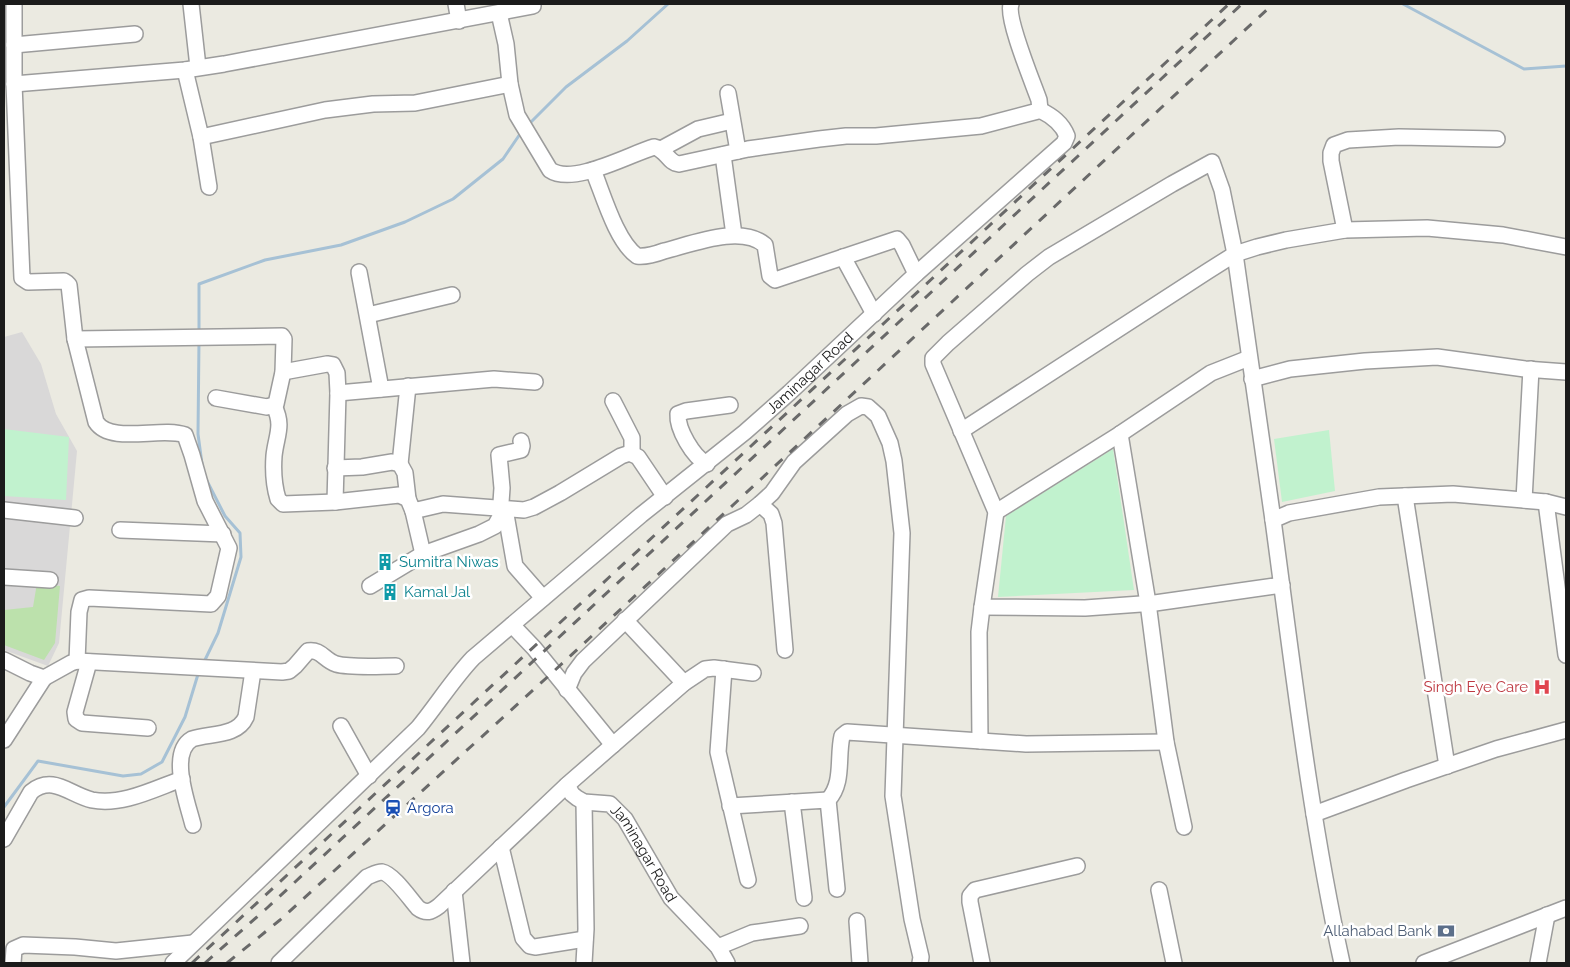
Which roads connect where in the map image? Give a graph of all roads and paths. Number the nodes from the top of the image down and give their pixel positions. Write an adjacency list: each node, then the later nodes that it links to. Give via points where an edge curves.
1 (14, 4): 9 (street)
2 (194, 4): 10 (street)
3 (456, 4): 7 (street)
4 (1011, 4): 14 (street, via 1012,20)
5 (533, 6): 6 (street)
6 (499, 13): 7 (street); 12 (street)
7 (458, 21): 10 (street)
8 (135, 34): 9 (street)
9 (10, 38): 11 (street)
10 (192, 68): 11 (street); 16 (street)
11 (14, 84): 32 (street, via 22,278 28,282 67,282)
12 (510, 84): 16 (street, via 415,103 325,110); 20 (street, via 516,115 550,170 573,174)
13 (728, 93): 15 (street)
14 (1040, 110): 19 (street, via 981,126 833,137); 28 (street, Jaminagar Road, via 1057,120 1067,140)
15 (732, 121): 18 (street, via 698,129); 19 (street)
16 (201, 137): 21 (street)
17 (1497, 139): 22 (street, via 1399,137 1334,144 1331,162)
18 (662, 149): 19 (street, via 675,164); 20 (street, via 650,148)
19 (731, 153): 23 (street)
20 (594, 170): 23 (street, via 613,222 638,256)
21 (209, 187)
22 (1345, 230): 24 (street, via 1437,229 1503,235); 25 (street, via 1286,240)
23 (734, 235): 26 (street, via 753,237 765,245 770,276 775,280)
24 (1566, 247)
25 (1235, 254): 33 (street); 46 (street); 46 (street, via 1222,190 1212,162 1050,257 934,358 933,364)
26 (843, 257): 28 (street, via 897,239); 31 (street)
27 (359, 272): 30 (street)
28 (916, 274): 31 (street, Jaminagar Road)
29 (452, 295): 30 (street)
30 (368, 314): 40 (street)
31 (874, 314): 51 (street, Jaminagar Road)
32 (75, 339): 35 (street, via 282,336); 67 (street, via 99,426 117,433 184,435 201,490)
33 (1249, 358): 37 (street); 47 (street, via 1210,373)
34 (1531, 369): 36 (street); 37 (street, via 1437,357 1290,369); 55 (street)
35 (283, 372): 41 (street, via 331,364 336,369); 45 (street, via 278,401)
36 (1566, 372)
37 (1252, 379): 65 (street)
38 (535, 382): 39 (street, via 494,380)
39 (408, 386): 40 (street); 50 (street)
40 (381, 389): 41 (street)
41 (338, 393): 52 (street)
42 (216, 398): 45 (street)
43 (613, 401): 49 (street, via 632,438)
44 (730, 405): 51 (street, via 686,410 678,414 689,445)
45 (274, 406): 56 (street, via 280,419 274,455 279,502)
46 (961, 431): 63 (street)
47 (1120, 434): 63 (street); 74 (street)
48 (521, 441): 61 (street, via 520,450 499,455)
49 (632, 454): 53 (street, via 638,457); 61 (street, via 621,456 534,507 524,510)
50 (400, 464): 52 (street); 59 (street)
51 (706, 464): 53 (street, Jaminagar Road)
52 (335, 468): 56 (street)
53 (665, 496): 73 (street, Jaminagar Road)
54 (1405, 496): 55 (street, via 1453,494); 65 (street, via 1379,496 1289,513); 97 (street)
55 (1524, 500): 57 (street)
56 (335, 502): 59 (street, via 399,495)
57 (1546, 502): 60 (street); 79 (street)
58 (760, 504): 76 (street, via 727,524); 78 (street, via 771,514 774,523); 92 (street, via 794,462 855,408 864,406 878,416 894,461 902,533)
59 (411, 505): 61 (street); 68 (street)
60 (1566, 507)
61 (502, 508): 68 (street, via 498,522 490,530); 73 (street, via 515,566)
62 (4, 510): 64 (street)
63 (996, 512): 75 (street)
64 (75, 518)
65 (1273, 520): 71 (street)
66 (120, 530): 67 (street)
67 (223, 534): 81 (street, via 229,553 214,603 84,598 78,612)
68 (423, 554): 72 (street)
69 (4, 577): 70 (street)
70 (50, 580)
71 (1282, 585): 74 (street); 105 (street)
72 (370, 586)
73 (542, 598): 77 (street, Jaminagar Road)
74 (1148, 604): 75 (street, via 1085,608); 95 (street)
75 (982, 607): 94 (street, via 979,632)
76 (625, 620): 87 (street); 88 (street, via 583,661)
77 (512, 625): 88 (street); 98 (street, Jaminagar Road, via 467,664 418,728)
78 (785, 650)
79 (1566, 655)
80 (4, 660): 86 (street)
81 (83, 661): 84 (street); 86 (street, via 71,663); 90 (street, via 76,719 82,723)
82 (396, 666): 84 (street, via 335,664 314,650 308,651 289,671)
83 (724, 669): 85 (street); 87 (street, via 706,669); 104 (street, via 718,752)
84 (253, 671): 99 (street, via 243,724 237,729 187,742 181,751)
85 (752, 673)
86 (44, 678): 93 (street)
87 (684, 683): 96 (street)
88 (567, 690): 96 (street)
89 (341, 726): 98 (street)
90 (148, 728)
91 (1566, 730): 97 (street)
92 (896, 737): 94 (street); 101 (street, via 855,732 842,736 838,784); 131 (street, via 895,815)
93 (4, 740)
94 (980, 742): 95 (street)
95 (1166, 742): 107 (street)
96 (611, 747): 100 (street)
97 (1447, 766): 105 (street)
98 (369, 776): 121 (street, Jaminagar Road)
99 (182, 779): 106 (street); 108 (street, via 118,800 104,801 90,800 52,784 38,786 31,792)
100 (567, 785): 102 (street, via 572,794); 109 (street)
101 (828, 800): 103 (street); 112 (street)
102 (584, 802): 120 (street); 122 (street, Jaminagar Road, via 610,804 618,810 671,898)
103 (792, 802): 104 (street); 115 (street)
104 (730, 806): 111 (street)
105 (1314, 814): 134 (street)
106 (193, 826)
107 (1184, 827)
108 (4, 838)
109 (501, 847): 114 (street); 120 (street, via 526,944 535,947)
110 (1077, 866): 132 (street, via 975,890 970,902)
111 (748, 880)
112 (837, 889)
113 (1158, 890): 133 (street)
114 (454, 891): 126 (street, via 431,912 424,912 390,876 376,873); 127 (street)
115 (804, 898)
116 (1566, 908): 117 (street)
117 (1547, 915): 123 (street); 136 (street)
118 (857, 920): 130 (street)
119 (800, 926): 122 (street, via 752,933)
120 (585, 939): 128 (street)
121 (193, 943): 124 (street, via 116,951 23,945 14,949); 125 (street, Jaminagar Road)
122 (718, 947): 129 (street, Jaminagar Road)
123 (1444, 960): 135 (street)
124 (13, 963)
125 (173, 963)
126 (279, 963)
127 (462, 963)
128 (584, 963)
129 (727, 963)
130 (860, 963)
131 (920, 963)
132 (982, 963)
133 (1174, 963)
134 (1342, 963)
135 (1424, 963)
136 (1538, 963)

